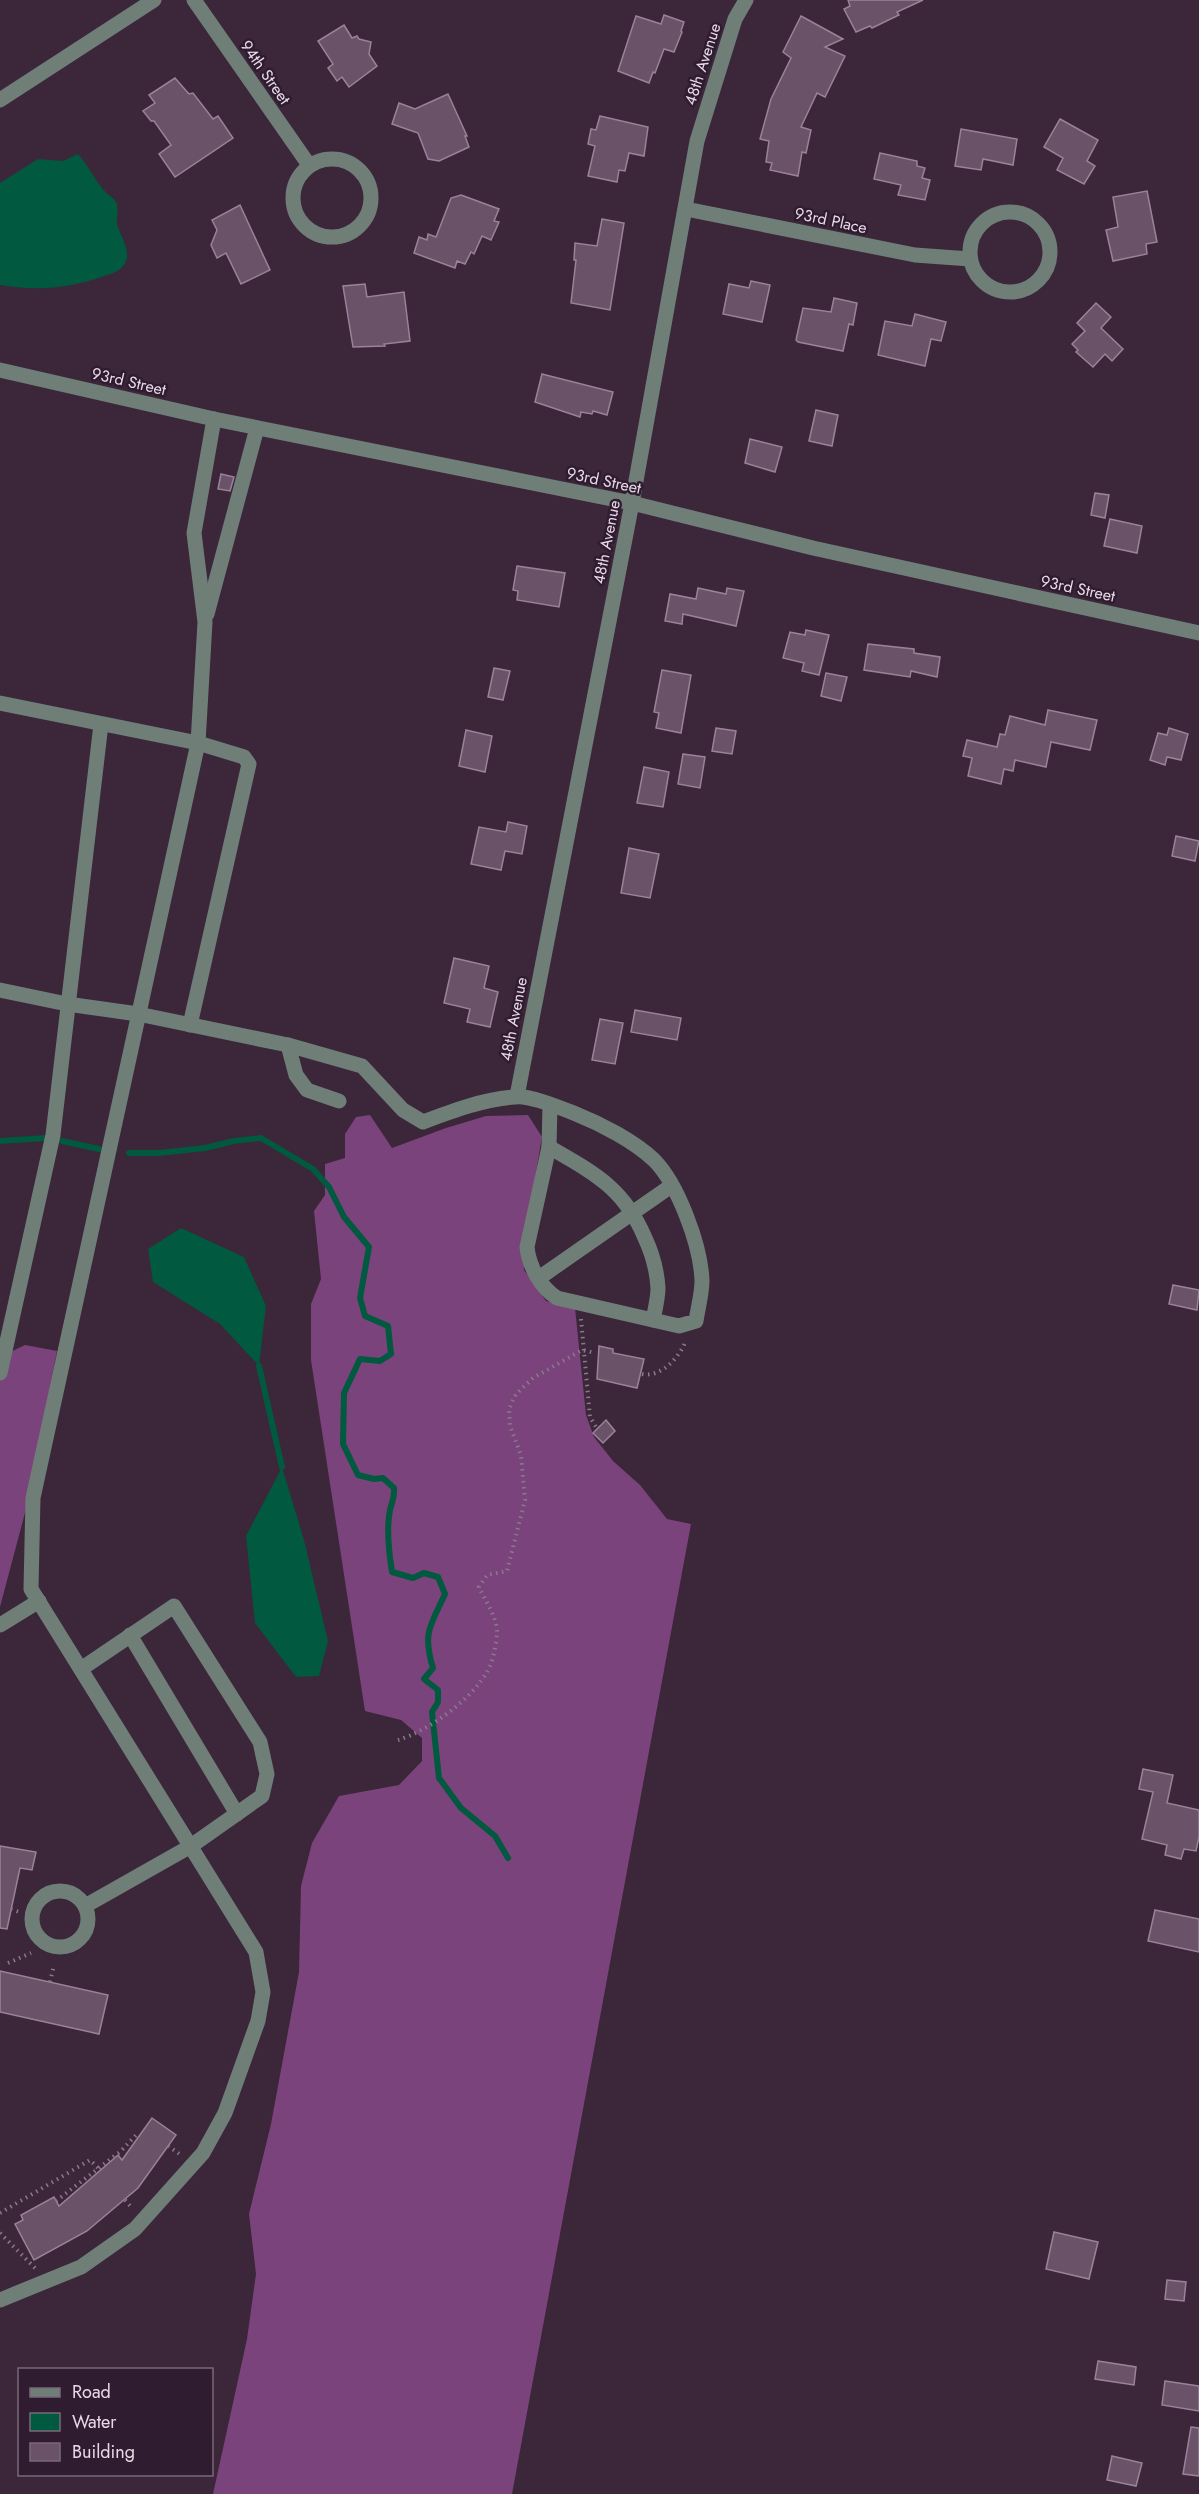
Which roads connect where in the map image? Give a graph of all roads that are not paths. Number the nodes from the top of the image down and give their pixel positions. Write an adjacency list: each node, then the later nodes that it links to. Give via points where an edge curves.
1 (154, 0): 4 (street)
2 (194, 0): 5 (street, 94th Street)
3 (746, 0): 6 (street, 48th Avenue, via 735,19 705,110)
4 (0, 100)
5 (309, 165): 5 (street, via 300,174 293,198 301,221 309,230 333,237 356,229 366,219 372,193 360,169 342,160)
6 (686, 208): 7 (street, 93rd Place, via 884,250); 11 (street, 48th Avenue)
7 (970, 259): 7 (street, via 982,282 1006,292 1019,291 1041,278 1050,254 1042,229 1033,219 1014,213 994,215 983,223 970,246)
8 (0, 370): 9 (street, 93rd Street)
9 (214, 419): 10 (street, 93rd Street); 12 (street, via 194,534)
10 (257, 428): 11 (street, 93rd Street); 12 (street)
11 (632, 503): 13 (street, 93rd Street, via 813,548); 22 (street, 48th Avenue)
12 (205, 622): 16 (street)
13 (1199, 633)
14 (0, 703): 15 (street)
15 (101, 724): 16 (street); 18 (street)
16 (198, 743): 19 (street); 20 (street, via 244,757 249,764)
17 (0, 990): 18 (street)
18 (67, 1004): 19 (street); 30 (street, via 53,1135)
19 (138, 1014): 20 (street); 31 (street, via 33,1498 31,1589)
20 (190, 1025): 21 (street)
21 (288, 1046): 22 (street, via 362,1066 403,1110 423,1122 457,1109); 23 (street, via 296,1075 307,1090)
22 (517, 1096): 24 (street)
23 (339, 1101)
24 (550, 1105): 25 (street); 26 (street, via 603,1124 654,1160)
25 (549, 1147): 27 (street, via 618,1192); 28 (street, via 527,1246)
26 (671, 1186): 27 (street); 29 (street, via 681,1200 695,1242 702,1281 696,1321 679,1326)
27 (633, 1212): 28 (street); 29 (street, via 652,1253 658,1288)
28 (539, 1278): 29 (street, via 546,1291 557,1298)
29 (653, 1320)
30 (0, 1373)
31 (39, 1601): 32 (street); 34 (street)
32 (0, 1625)
33 (130, 1635): 34 (street); 35 (street); 35 (street, via 174,1606 260,1742 267,1774 262,1796)
34 (81, 1669): 36 (street)
35 (237, 1814): 36 (street)
36 (190, 1846): 37 (street); 38 (street, via 256,1952 263,1992 258,2021 225,2113 203,2153 135,2229 81,2267)
37 (85, 1906)
38 (0, 2300)

